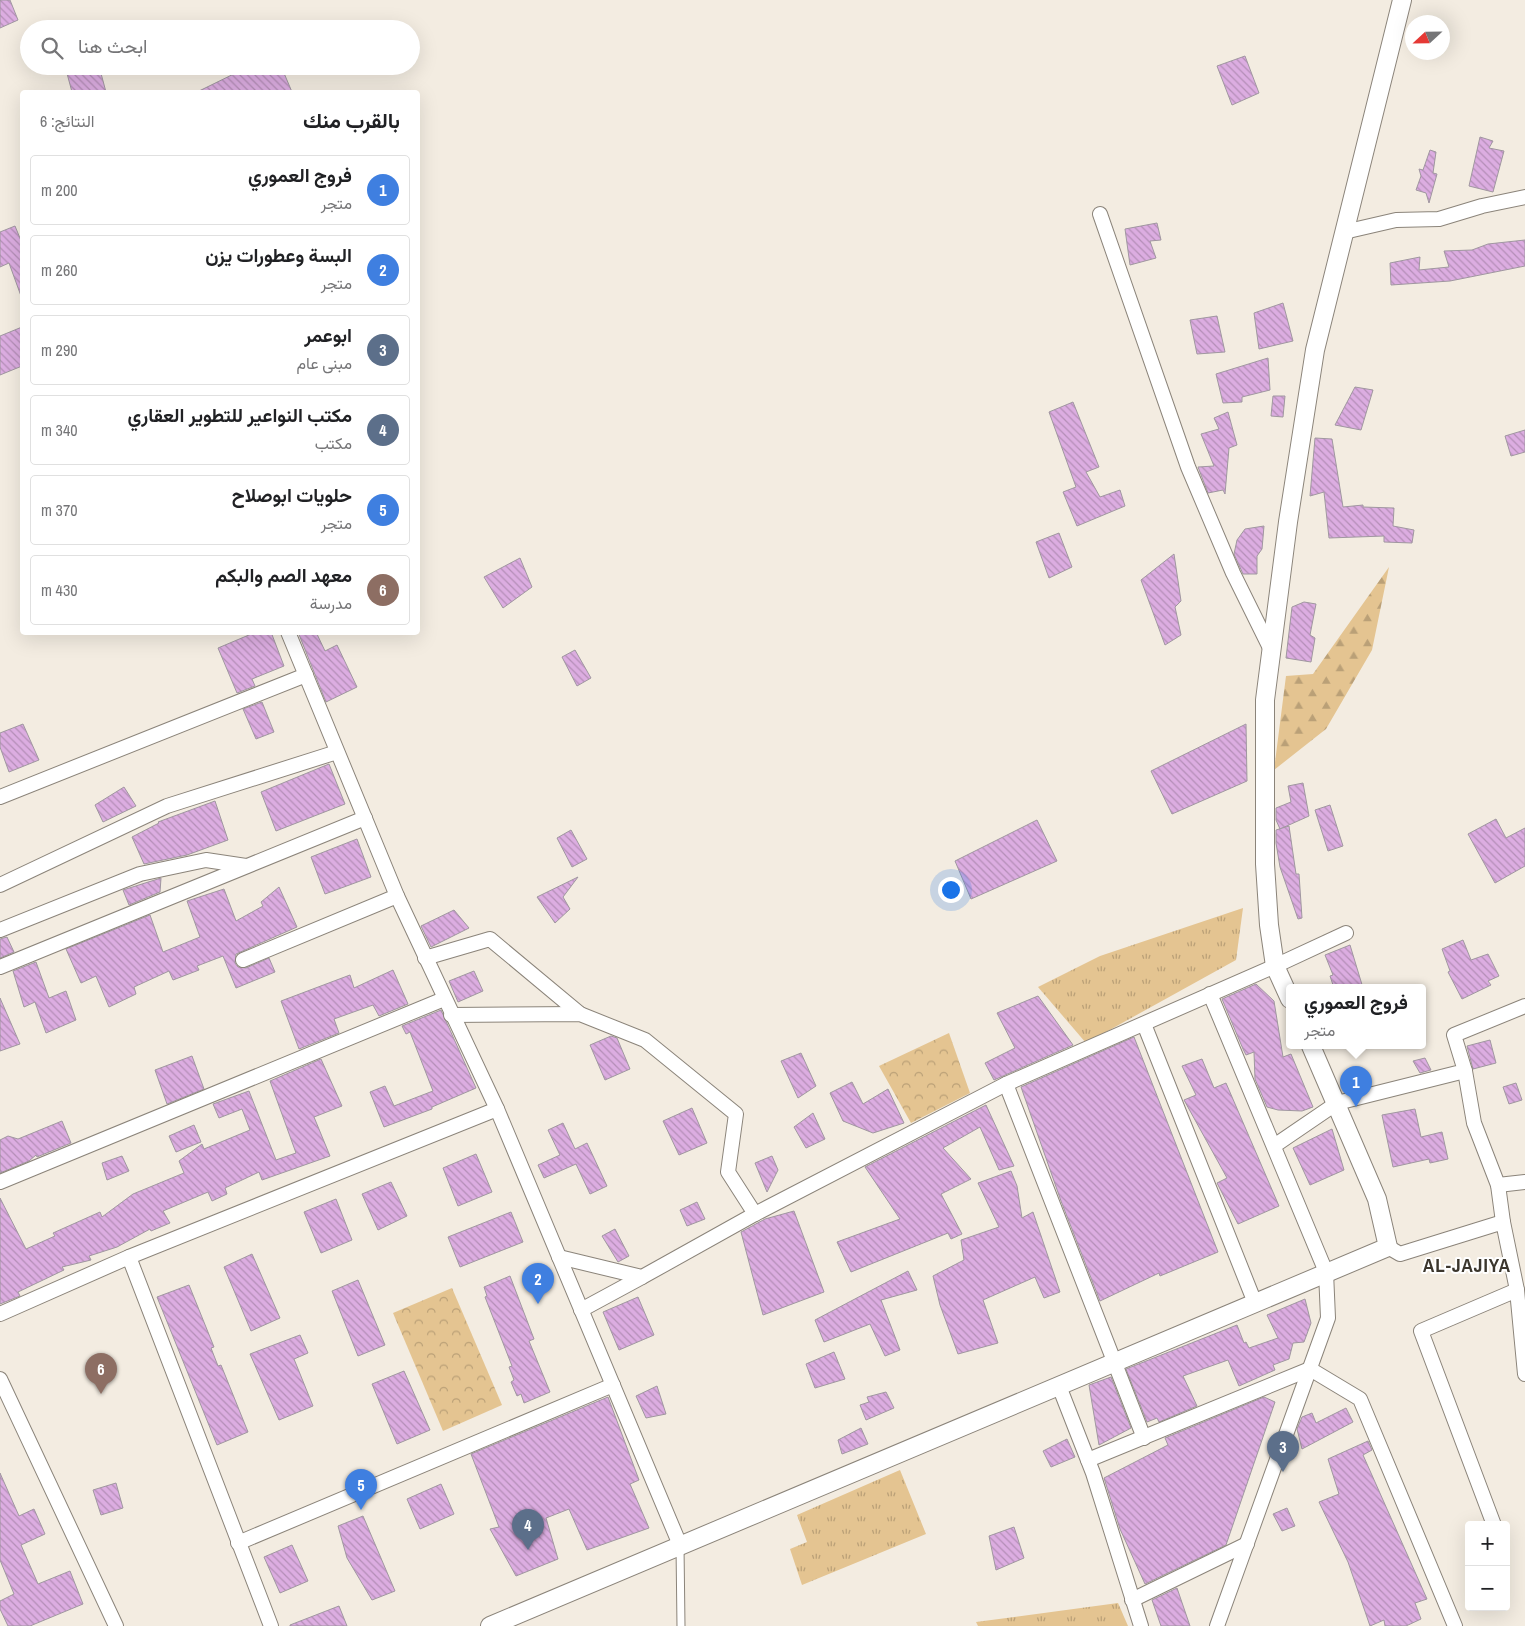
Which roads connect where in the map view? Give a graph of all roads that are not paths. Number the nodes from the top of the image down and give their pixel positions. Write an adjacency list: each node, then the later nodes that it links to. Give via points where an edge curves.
1 (1402, 0): 4 (street)
2 (1525, 196): 4 (street, via 1439,219 1396,220)
3 (1100, 214): 6 (street, via 1188,467 1233,573)
4 (1344, 232): 6 (street, via 1315,350)
5 (289, 635): 7 (street)
6 (1271, 650): 20 (street, via 1265,700 1265,864)
7 (306, 675): 8 (street); 10 (street)
8 (338, 752): 12 (street); 14 (street, via 167,806)
9 (0, 787): 10 (street)
10 (14, 791): 11 (street)
11 (0, 797)
12 (365, 818): 13 (street); 15 (street)
13 (246, 866): 16 (street, via 206,860 140,874); 21 (street)
14 (0, 885)
15 (397, 896): 18 (street); 19 (street)
16 (0, 930)
17 (1346, 933): 20 (street)
18 (425, 958): 24 (street); 27 (street, via 490,939)
19 (243, 960)
20 (1275, 966): 22 (street); 23 (street)
21 (0, 967)
22 (1286, 990)
23 (1210, 994): 28 (street); 34 (street)
24 (444, 999): 26 (street); 35 (street)
25 (1525, 1006): 30 (street, via 1454,1035)
26 (451, 1014): 27 (street); 33 (street)
27 (580, 1014): 38 (street, via 645,1040 736,1114 728,1172)
28 (1144, 1024): 31 (street); 46 (street)
29 (1312, 1049): 32 (street)
30 (1465, 1071): 32 (street); 37 (street, via 1474,1124)
31 (1006, 1084): 38 (street); 49 (street)
32 (1337, 1103): 34 (street); 40 (street, via 1377,1199)
33 (497, 1109): 41 (street); 42 (street)
34 (1274, 1146): 43 (street)
35 (0, 1182)
36 (1525, 1182): 37 (street)
37 (1498, 1185): 39 (street)
38 (755, 1214): 44 (street)
39 (1503, 1222): 40 (street, via 1400,1254); 45 (street)
40 (1388, 1247): 43 (street)
41 (129, 1257): 48 (street); 58 (street)
42 (559, 1257): 44 (street); 47 (street)
43 (1326, 1272): 46 (street); 50 (street, via 1328,1318)
44 (642, 1277): 47 (street)
45 (1517, 1290): 51 (street); 57 (street, via 1421,1331)
46 (1255, 1303): 49 (street)
47 (581, 1310): 53 (street)
48 (0, 1314)
49 (1114, 1363): 54 (street); 55 (street)
50 (1310, 1369): 55 (street); 59 (street); 68 (street, via 1360,1399)
51 (1525, 1374)
52 (0, 1379): 62 (street)
53 (613, 1385): 58 (street); 60 (street)
54 (1059, 1386): 56 (street); 60 (street)
55 (1144, 1438): 56 (street)
56 (1088, 1460): 61 (street)
57 (1492, 1521)
58 (238, 1543): 63 (street)
59 (1247, 1544): 61 (street); 67 (street)
60 (680, 1545): 64 (street); 65 (lane)
61 (1132, 1600): 66 (street)
62 (116, 1626)
63 (271, 1626)
64 (490, 1626)
65 (681, 1626)
66 (1141, 1626)
67 (1217, 1626)
68 (1456, 1626)

